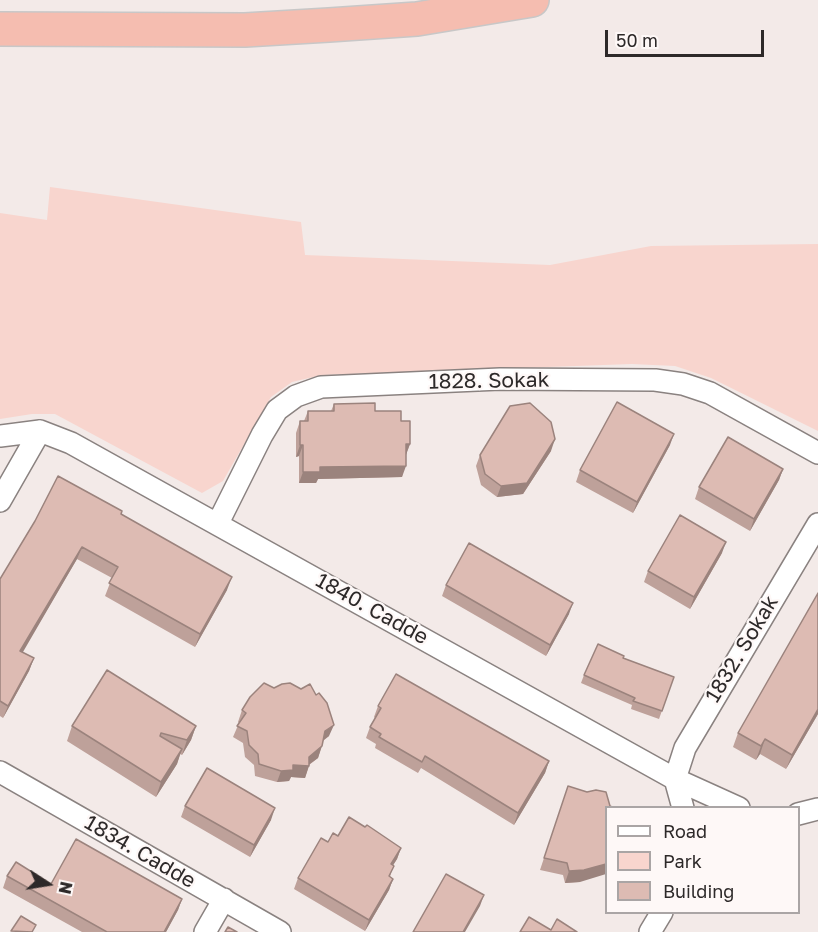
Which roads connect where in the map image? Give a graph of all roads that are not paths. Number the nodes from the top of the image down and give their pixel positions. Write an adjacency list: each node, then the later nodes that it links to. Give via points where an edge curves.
1 (532, 0): 2 (highway, via 417,19 308,27)
2 (0, 30)
3 (40, 431): 4 (street, 1840. Cadde); 6 (street); 7 (street, 1840. Cadde, via 71,443)
4 (0, 436)
5 (818, 453): 7 (street, 1828. Sokak, via 710,393 655,380 500,379 321,387 296,396 277,410)
6 (0, 501)
7 (218, 523): 10 (street, 1840. Cadde)
8 (818, 524): 10 (street, 1832. Sokak, via 698,724)
9 (0, 772): 15 (street, 1834. Cadde)
10 (675, 779): 11 (street); 12 (street, 1840. Cadde)
11 (683, 806)
12 (738, 806)
13 (818, 809): 14 (street)
14 (800, 814)
15 (224, 899): 17 (street); 18 (street, 1834. Cadde)
16 (661, 914): 19 (street)
17 (205, 932)
18 (280, 932)
19 (651, 932)

